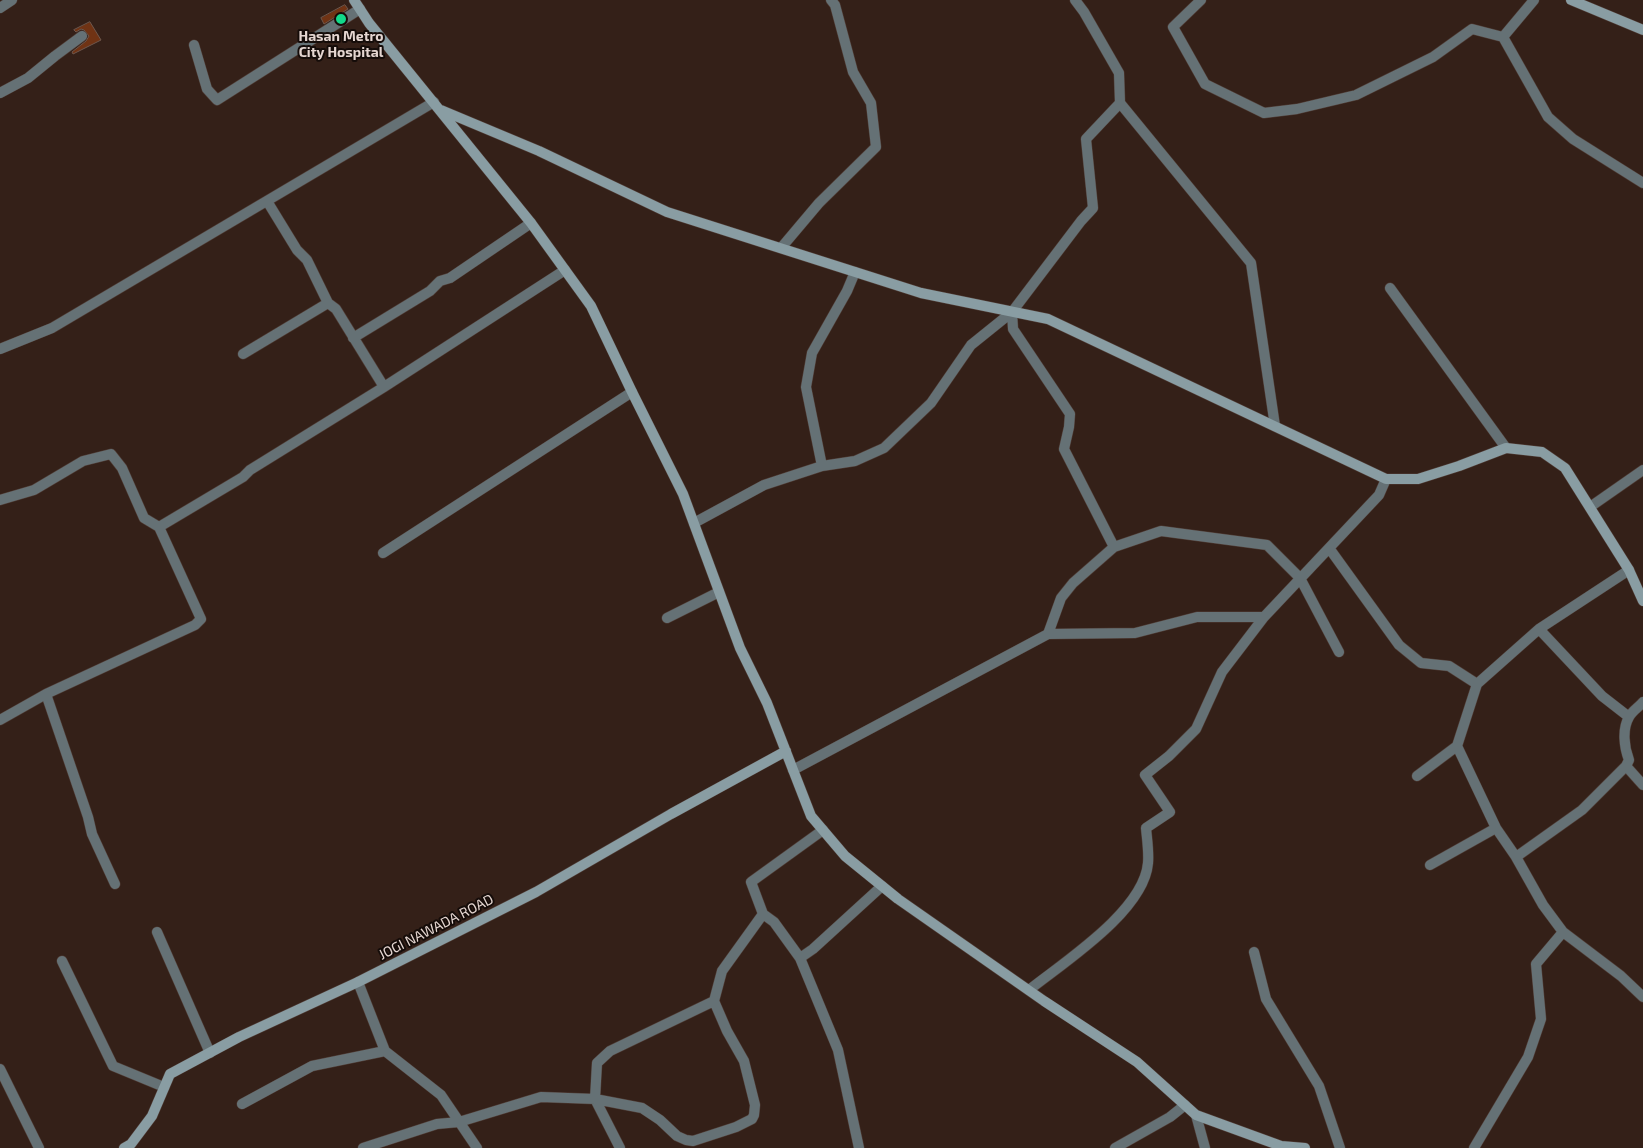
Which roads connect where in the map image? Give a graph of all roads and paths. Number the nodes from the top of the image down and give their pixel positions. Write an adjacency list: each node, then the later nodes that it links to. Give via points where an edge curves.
1 (12, 0): 8 (street)
2 (354, 0): 9 (street)
3 (831, 0): 20 (street, via 854,72 871,103 876,147 819,203)
4 (1075, 0): 15 (street, via 1119,73)
5 (1201, 0): 12 (street, via 1173,27 1204,84 1264,113 1356,95 1433,57 1472,29)
6 (1534, 0): 12 (street)
7 (1571, 0): 10 (street)
8 (0, 8)
9 (360, 9): 13 (street, via 217,100 207,89); 16 (street)
10 (1643, 30)
11 (82, 36): 14 (street, via 28,78)
12 (1503, 37): 17 (street, via 1548,117 1573,139)
13 (194, 45)
14 (0, 92)
15 (1120, 103): 25 (street, via 1086,140 1094,208); 31 (street, via 1251,263)
16 (437, 106): 18 (street); 19 (street); 20 (street, via 667,212)
17 (1643, 183)
18 (267, 201): 24 (street, via 296,250 307,260); 27 (street, via 52,328)
19 (531, 223): 21 (street); 26 (street)
20 (781, 248): 22 (street)
21 (566, 270): 29 (street); 30 (street, via 591,306)
22 (855, 272): 25 (street, via 921,293); 33 (street, via 812,353 806,387)
23 (1390, 288): 32 (street)
24 (328, 304): 26 (street, via 336,309); 28 (street)
25 (1012, 312): 31 (street, via 1048,320); 33 (street, via 971,345 931,403 884,448 855,461); 40 (street, via 1013,330 1070,414 1064,450)
26 (353, 338): 29 (street)
27 (0, 349)
28 (243, 354)
29 (384, 387): 39 (street)
30 (632, 392): 38 (street, via 683,494); 42 (street)
31 (1275, 426): 35 (street)
32 (1506, 448): 35 (street, via 1418,478); 37 (street, via 1542,452 1565,468)
33 (822, 466): 38 (street, via 764,484)
34 (1643, 470): 37 (street)
35 (1386, 479): 41 (street, via 1379,495)
36 (0, 500): 39 (street, via 34,490 83,461 111,454 122,468 144,518)
37 (1590, 507): 43 (street)
38 (694, 524): 45 (street)
39 (159, 527): 53 (street, via 201,619 195,625)
40 (1114, 547): 44 (street, via 1161,531 1267,545); 50 (street, via 1061,598)
41 (1329, 548): 44 (street); 52 (street, via 1399,645 1421,663 1449,666)
42 (383, 553)
43 (1629, 570): 46 (street); 49 (street)
44 (1300, 578): 47 (street); 51 (street)
45 (719, 592): 48 (street); 58 (street)
46 (1643, 601)
47 (1264, 617): 50 (street, via 1197,617 1135,633); 76 (street, via 1222,672 1196,729 1145,774 1170,812 1146,828 1148,864 1141,888 1114,922)
48 (667, 618)
49 (1539, 629): 52 (street); 55 (street, via 1602,696)
50 (1048, 634): 60 (street)
51 (1340, 652)
52 (1477, 684): 57 (street)
53 (46, 694): 56 (street); 67 (street, via 92,834)
54 (1643, 702): 55 (street)
55 (1628, 717): 59 (street, via 1625,750 1629,760)
56 (0, 720)
57 (1457, 746): 61 (street); 63 (street)
58 (786, 751): 60 (street); 75 (street, JOGI NAWADA ROAD, via 536,892)
59 (1626, 766): 62 (street); 65 (street, via 1582,810)
60 (793, 770): 64 (street, via 811,816)
61 (1417, 776)
62 (1643, 785)
63 (1496, 828): 65 (street); 66 (street)
64 (823, 830): 68 (street, via 845,856); 69 (street, via 751,882)
65 (1516, 857): 71 (street, via 1543,905)
66 (1430, 865)
67 (115, 884)
68 (882, 886): 73 (street); 76 (street)
69 (764, 914): 73 (street, via 774,922); 78 (street, via 722,971)
70 (157, 932): 80 (street)
71 (1563, 932): 77 (street); 98 (street, via 1536,964 1541,1019 1528,1057)
72 (1254, 952): 97 (street, via 1266,999 1319,1086)
73 (800, 958): 93 (street, via 838,1050)
74 (62, 961): 82 (street, via 113,1066)
75 (358, 982): 79 (street); 80 (street, JOGI NAWADA ROAD)
76 (1029, 990): 85 (street, via 1137,1062)
77 (1643, 997)
78 (714, 1001): 83 (street, via 610,1051 597,1063); 83 (street, via 744,1061 755,1105 752,1119 693,1141 677,1136 642,1108)
79 (385, 1051): 84 (street, via 312,1066); 87 (street, via 441,1094)
80 (210, 1053): 82 (street, JOGI NAWADA ROAD, via 170,1074)
81 (0, 1069): 88 (street)
82 (164, 1087): 89 (street, JOGI NAWADA ROAD, via 152,1116 131,1144)
83 (595, 1099): 87 (street, via 541,1097); 92 (street)
84 (242, 1104)
85 (1185, 1105): 86 (street); 94 (street)
86 (1196, 1115): 95 (street); 96 (street, via 1281,1146)
87 (460, 1122): 90 (street, via 437,1124); 91 (street)
88 (40, 1148)
89 (124, 1148)
90 (363, 1148)
91 (478, 1148)
92 (620, 1148)
93 (859, 1148)
94 (1115, 1148)
95 (1205, 1148)
96 (1305, 1148)
97 (1340, 1148)
98 (1474, 1148)

